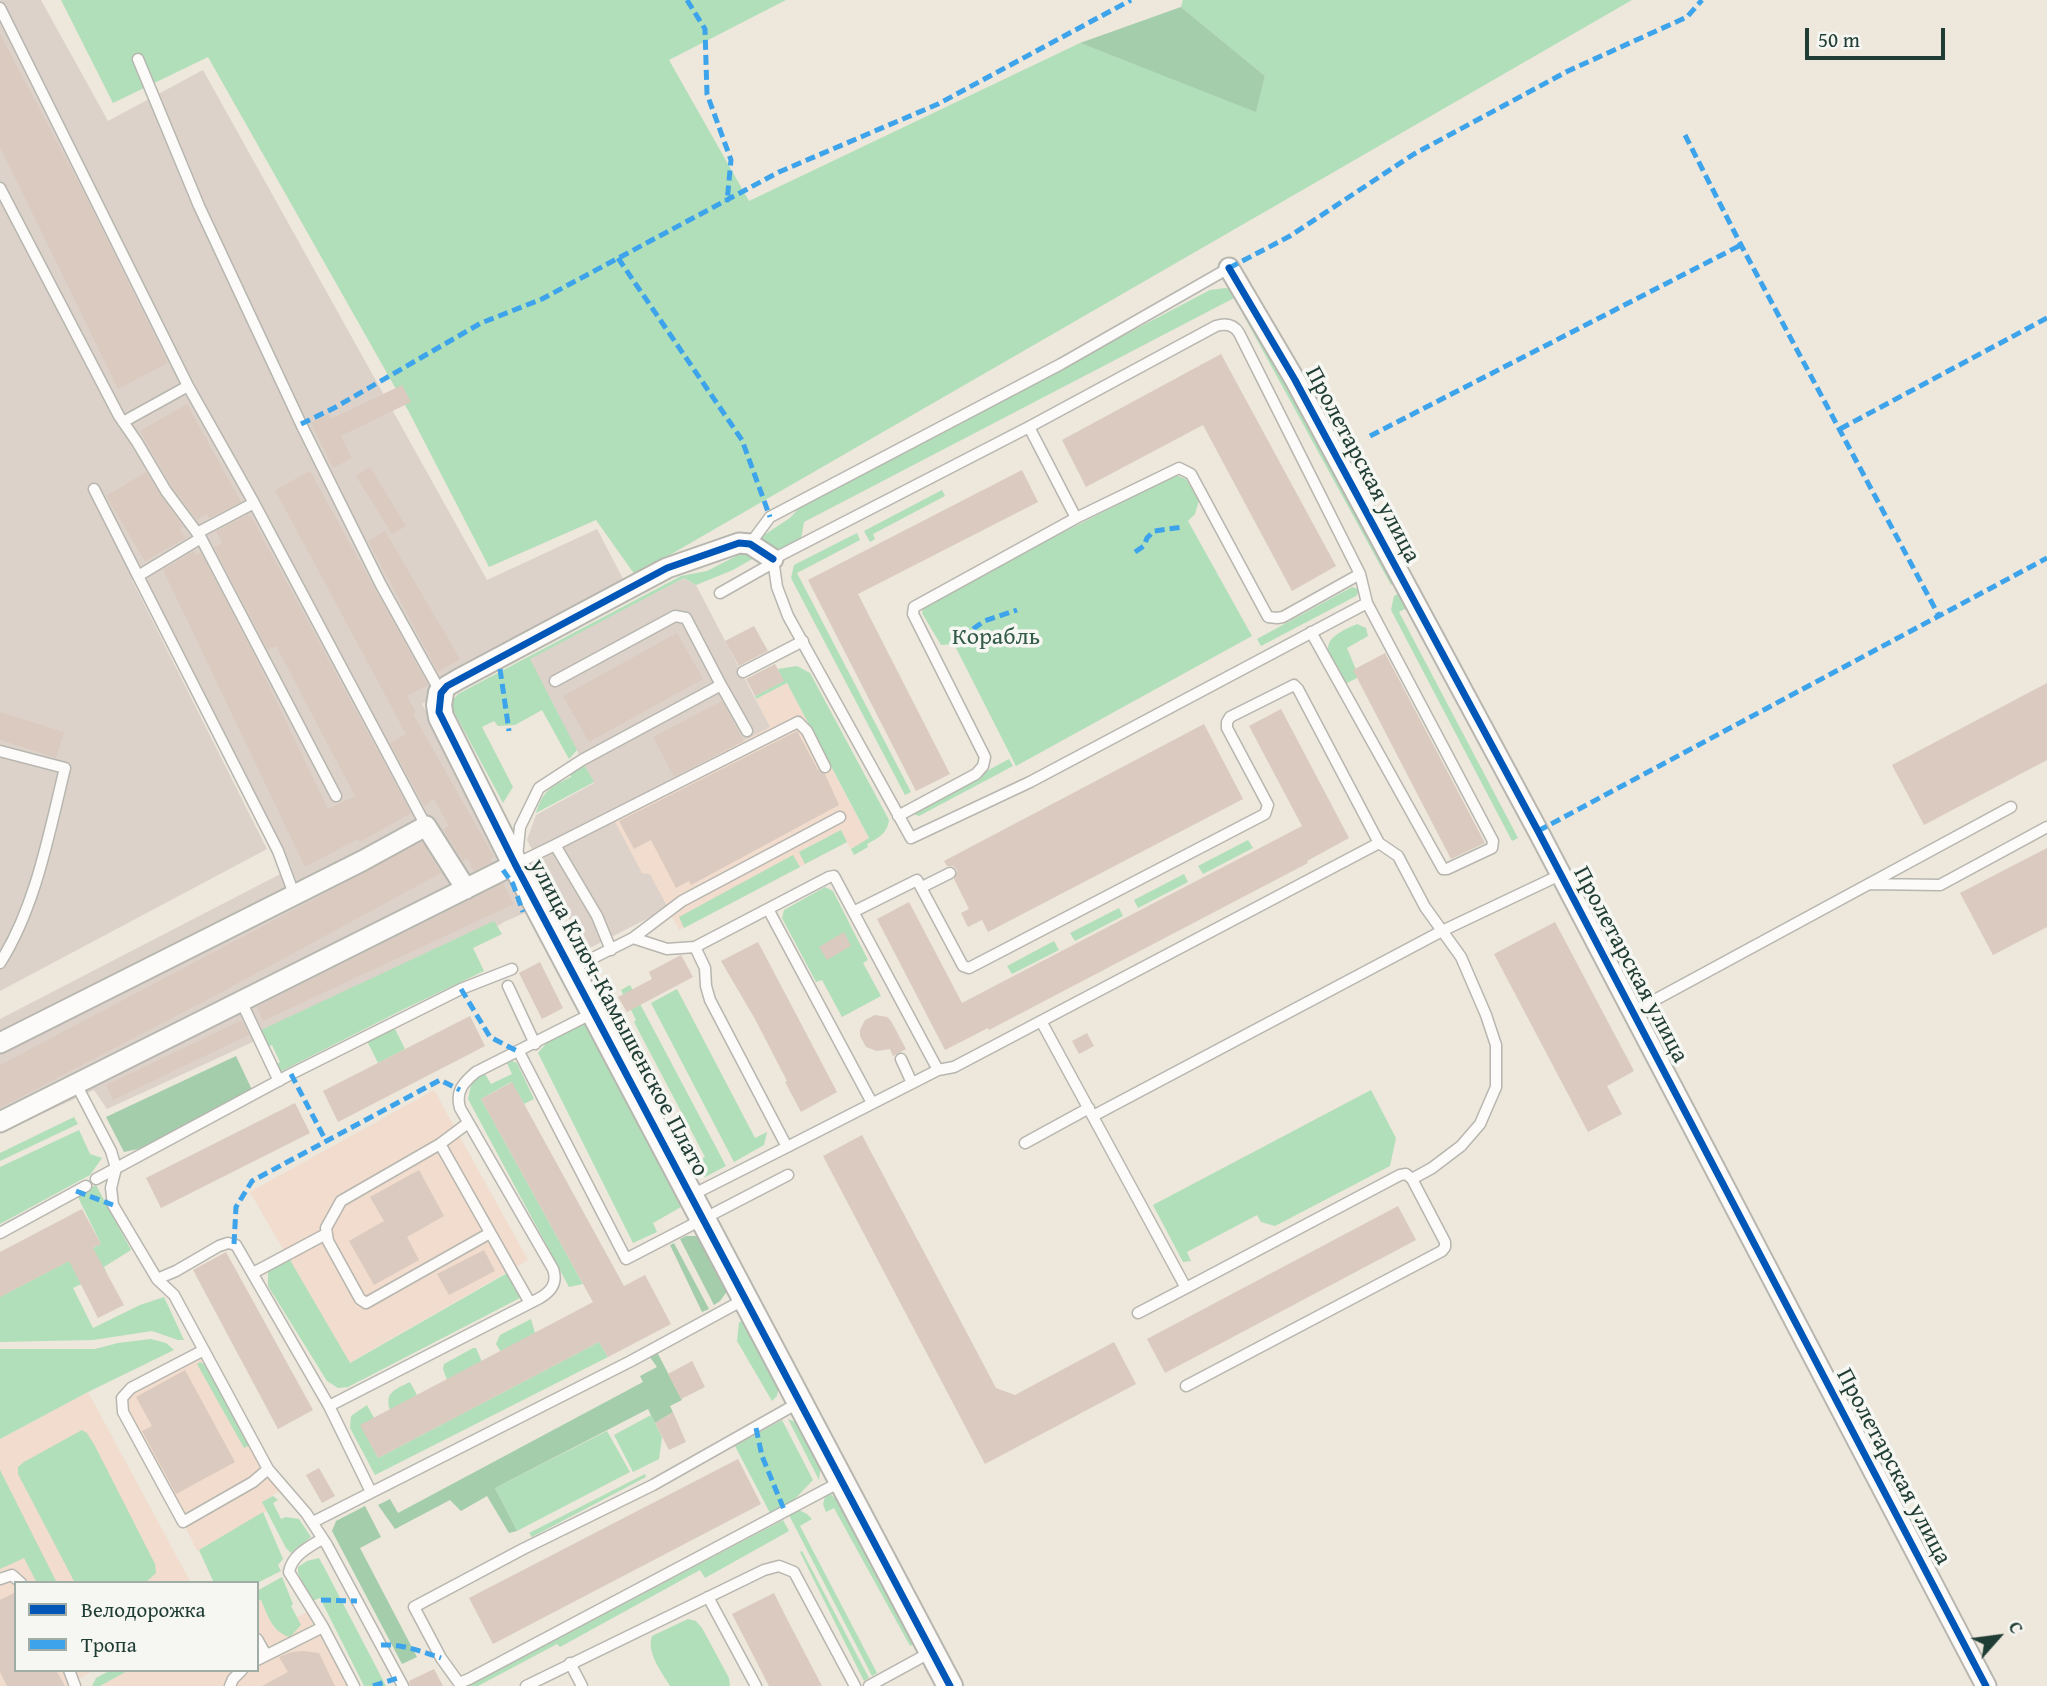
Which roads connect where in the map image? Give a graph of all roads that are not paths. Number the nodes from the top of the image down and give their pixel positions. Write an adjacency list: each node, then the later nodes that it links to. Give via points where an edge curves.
1 (0, 8): 5 (lane)
2 (138, 59): 23 (lane, via 199,206 301,424)
3 (0, 188): 6 (lane)
4 (1229, 268): 12 (lane, via 1061,364 771,517); 37 (street, Пролетарская улица, via 1302,392)
5 (188, 386): 6 (lane); 9 (lane)
6 (123, 422): 11 (lane)
7 (1029, 427): 10 (lane); 13 (lane); 14 (lane, via 1216,326 1232,326)
8 (94, 489): 15 (lane)
9 (254, 503): 11 (lane); 31 (lane)
10 (1076, 518): 14 (lane, via 1183,468 1191,474 1268,617 1283,617); 29 (lane, via 914,607 913,614 985,757 976,774)
11 (199, 536): 15 (lane); 27 (lane)
12 (750, 544): 13 (street); 23 (street, via 739,543 667,568 459,679)
13 (773, 561): 16 (lane); 19 (lane, via 777,587)
14 (1360, 573): 17 (lane)
15 (138, 576): 41 (lane, via 278,851)
16 (720, 593)
17 (1367, 603): 18 (lane); 18 (lane, via 1493,841 1490,849 1447,869 1442,867)
18 (1311, 632): 29 (lane, via 1032,781 912,838)
19 (803, 641): 20 (lane); 29 (lane)
20 (743, 672)
21 (555, 681): 22 (lane, via 675,616 686,618)
22 (721, 685): 24 (lane); 35 (lane, via 538,789 520,827)
23 (441, 693): 35 (street, улица Ключ-Камышенское Плато, via 441,717)
24 (747, 731)
25 (0, 751): 48 (lane, via 65,768 31,893)
26 (825, 767): 34 (lane, via 804,727 792,724)
27 (336, 796)
28 (2011, 807): 38 (lane)
29 (898, 816)
30 (841, 817): 45 (lane, via 682,901)
31 (426, 826): 40 (street); 41 (street)
32 (2047, 827): 38 (lane, via 1940,885)
33 (1379, 844): 39 (lane, via 1294,685 1227,722 1268,805 1265,814 970,968 964,966); 44 (lane, via 1398,856); 55 (lane)
34 (555, 845): 35 (lane); 47 (lane, via 597,916)
35 (515, 864): 40 (street, улица Ключ-Камышенское Плато); 50 (street, улица Ключ-Камышенское Плато)
36 (950, 873): 39 (lane)
37 (1560, 875): 44 (lane); 113 (street, Пролетарская улица)
38 (1869, 884): 53 (lane)
39 (922, 887): 43 (lane, via 915,880)
40 (466, 889): 52 (street, улица Ключ-Камышенское Плато)
41 (294, 894): 56 (street)
42 (768, 909): 43 (lane, via 834,876); 46 (lane); 64 (lane)
43 (855, 911): 60 (lane)
44 (1442, 931): 65 (lane); 74 (lane, via 1461,957 1486,1015 1496,1045 1496,1087 1480,1124 1461,1146)
45 (633, 938): 46 (lane, via 667,949); 47 (lane)
46 (695, 947): 70 (lane, via 705,968 710,1000)
47 (611, 950): 50 (lane)
48 (0, 963)
49 (512, 969): 61 (lane, via 461,989)
50 (571, 970): 54 (street, улица Ключ-Камышенское Плато)
51 (508, 986): 57 (lane)
52 (242, 1001): 61 (lane); 63 (street, улица Ключ-Камышенское Плато)
53 (1640, 1008)
54 (594, 1013): 57 (lane); 76 (street, улица Ключ-Камышенское Плато)
55 (1041, 1021): 60 (lane); 65 (lane)
56 (0, 1043)
57 (535, 1044): 58 (lane)
58 (519, 1052): 67 (lane, via 476,1072 462,1086 458,1101); 77 (lane, via 623,1257 636,1255)
59 (901, 1059): 62 (lane)
60 (938, 1070): 62 (lane)
61 (279, 1081): 71 (lane)
62 (912, 1083): 64 (lane)
63 (76, 1084): 66 (street, улица Ключ-Камышенское Плато); 71 (lane)
64 (872, 1103): 70 (lane)
65 (1091, 1112): 68 (lane); 83 (lane)
66 (0, 1122)
67 (468, 1124): 69 (lane); 85 (lane, via 553,1269 552,1289)
68 (1025, 1143)
69 (440, 1144): 79 (lane); 80 (lane, via 341,1201)
70 (787, 1147): 76 (lane)
71 (116, 1168): 73 (lane); 82 (lane, via 113,1205)
72 (788, 1175): 77 (lane)
73 (96, 1179)
74 (1412, 1179): 83 (lane, via 1399,1175); 88 (lane, via 1445,1242 1442,1251)
75 (86, 1186): 78 (lane)
76 (690, 1196): 77 (street, улица Ключ-Камышенское Плато)
77 (701, 1219): 84 (street, улица Ключ-Камышенское Плато)
78 (0, 1233)
79 (490, 1233): 80 (lane, via 366,1303); 85 (lane)
80 (326, 1234): 81 (lane)
81 (253, 1273): 82 (lane, via 237,1247 228,1243); 90 (lane)
82 (157, 1279): 87 (lane, via 174,1295)
83 (1186, 1288): 86 (lane)
84 (746, 1298): 89 (street, улица Ключ-Камышенское Плато); 93 (lane)
85 (530, 1303): 90 (lane)
86 (1138, 1313)
87 (204, 1350): 91 (lane); 91 (lane, via 131,1388 122,1398 123,1412 183,1522)
88 (1186, 1386)
89 (799, 1402): 92 (street, улица Ключ-Камышенское Плато); 92 (lane, via 653,1485 414,1607 441,1658 459,1683 469,1679)
90 (329, 1406): 93 (lane)
91 (268, 1469): 94 (lane)
92 (842, 1481): 100 (street, улица Ключ-Камышенское Плато)
93 (371, 1492): 94 (lane)
94 (313, 1522): 95 (lane)
95 (322, 1538): 99 (lane, via 291,1563 289,1572); 106 (lane)
96 (0, 1579): 97 (lane, via 12,1575)
97 (19, 1581)
98 (708, 1597): 102 (lane); 109 (lane); 110 (lane, via 768,1569 788,1568)
99 (323, 1627): 101 (lane); 105 (lane)
100 (932, 1652): 111 (lane); 112 (street, улица Ключ-Камышенское Плато)
101 (261, 1658)
102 (569, 1663): 107 (lane); 108 (lane)
103 (240, 1672): 104 (lane)
104 (230, 1686)
105 (354, 1686)
106 (403, 1686)
107 (526, 1686)
108 (582, 1686)
109 (756, 1686)
110 (855, 1686)
111 (869, 1686)
112 (950, 1686)
113 (1986, 1686)

